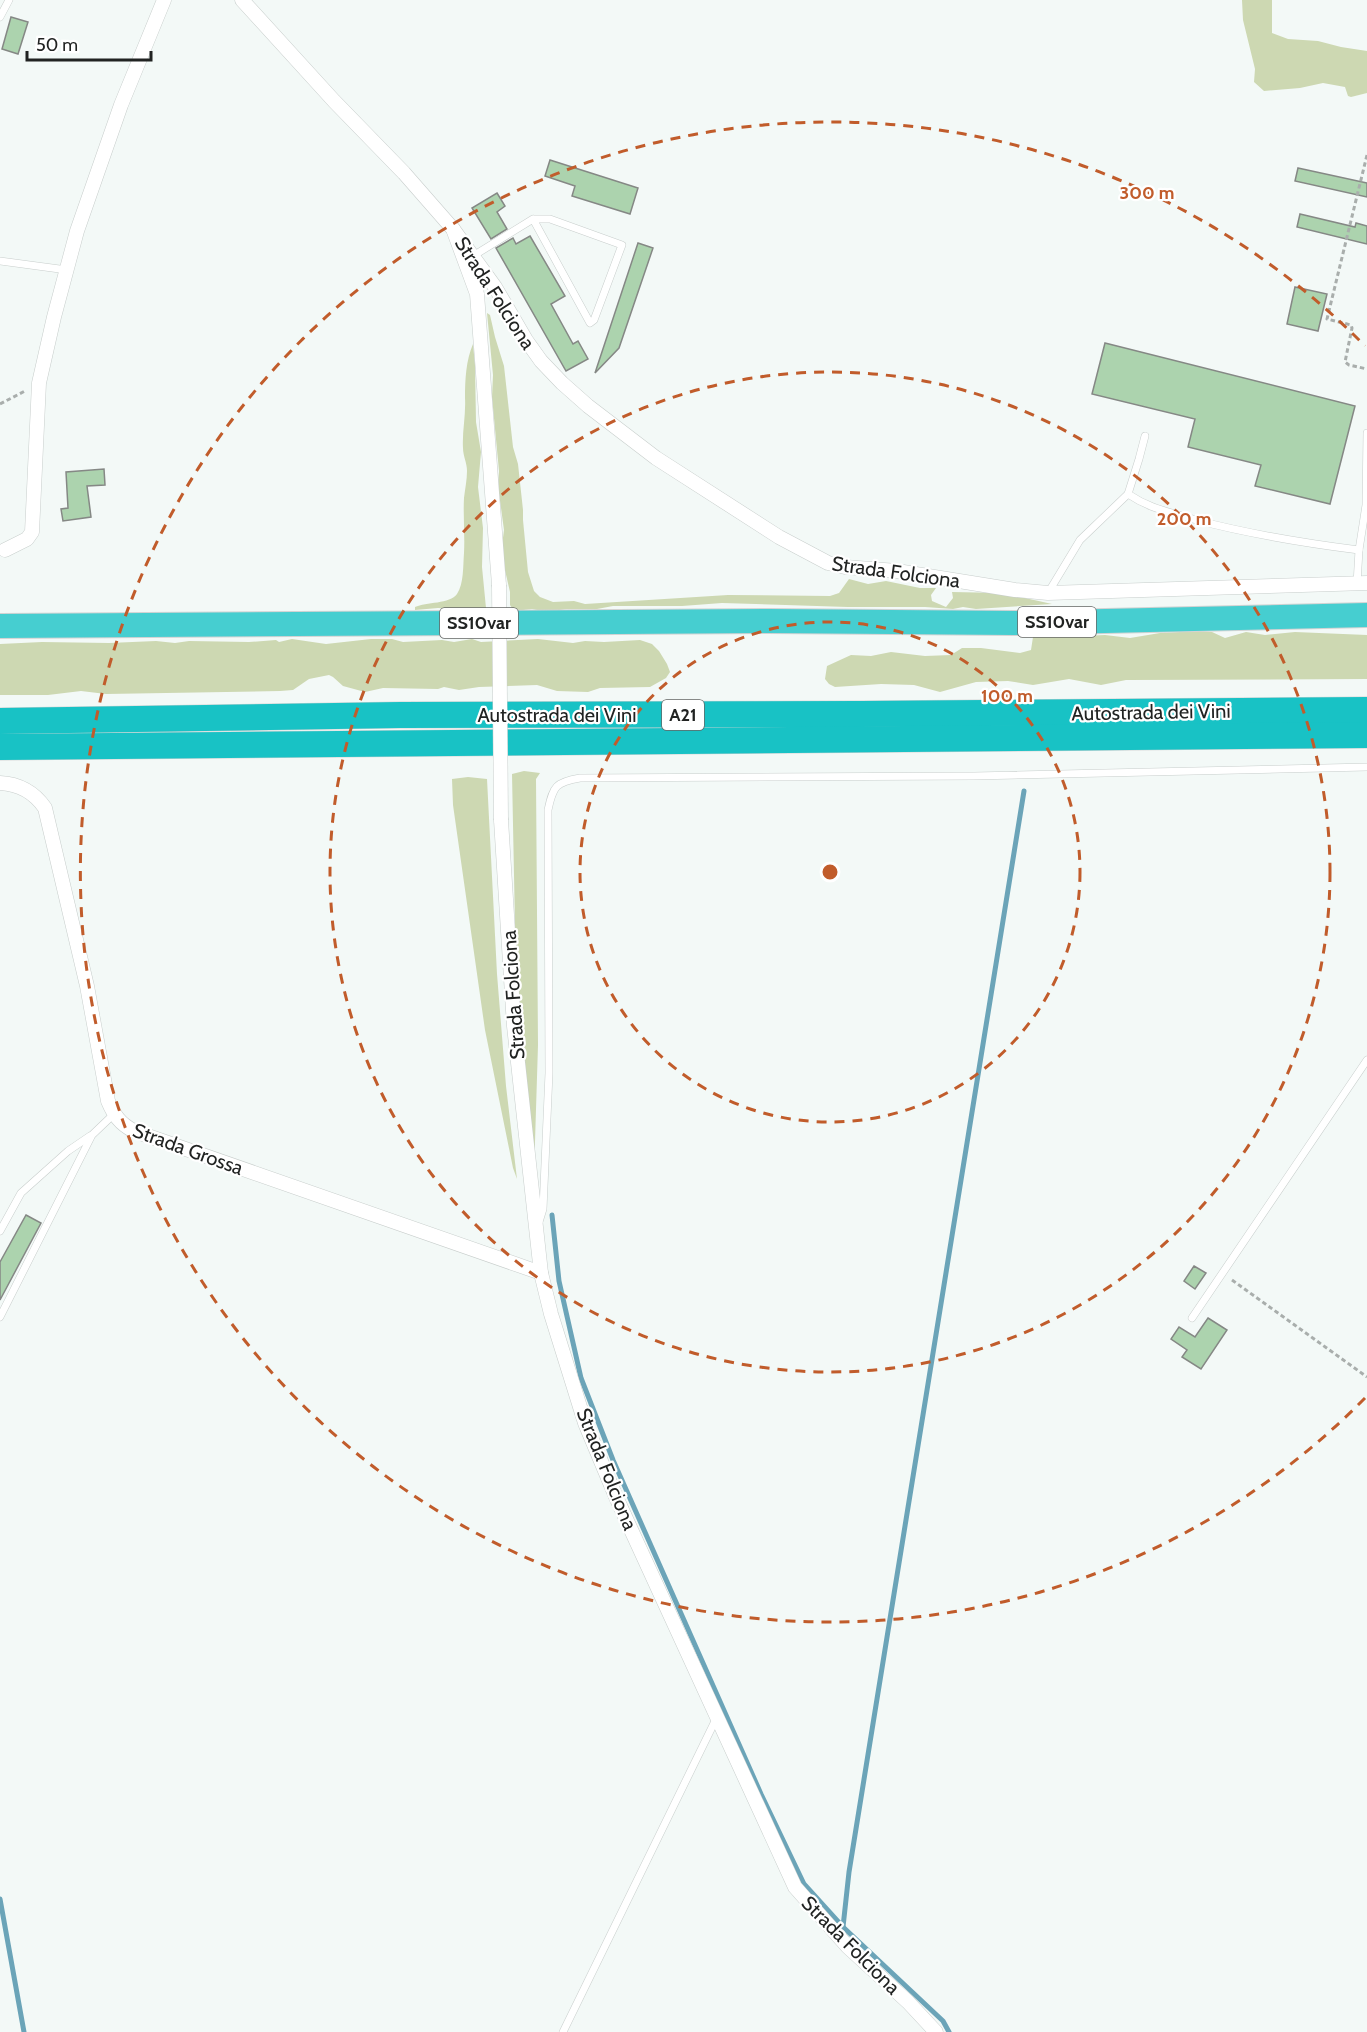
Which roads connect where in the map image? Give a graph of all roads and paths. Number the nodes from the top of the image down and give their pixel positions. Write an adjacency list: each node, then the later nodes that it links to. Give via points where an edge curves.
1 (9, 0): 4 (lane)
2 (164, 0): 10 (street, via 121,105)
3 (242, 0): 7 (street, Strada Folciona)
4 (0, 17)
5 (1367, 155): 11 (path, via 1327,319 1351,326 1346,362)
6 (533, 219): 6 (lane, via 550,219 622,245 590,323); 8 (lane)
7 (453, 229): 8 (street, Strada Folciona); 33 (street, Strada Folciona, bridge, via 477,294 499,585 501,820 514,1026)
8 (473, 256): 20 (street, Strada Folciona, via 540,361 562,383 604,419 695,485 789,542 828,563 845,567 897,570)
9 (0, 261): 10 (lane)
10 (67, 270): 12 (street)
11 (1367, 369)
12 (39, 383): 13 (path); 17 (street, via 32,532 27,539)
13 (0, 404)
14 (1366, 433): 18 (lane, via 1366,505)
15 (1145, 436): 16 (lane)
16 (1128, 494): 18 (lane, via 1145,506 1231,529); 20 (lane, via 1080,540)
17 (5, 550)
18 (1359, 550): 19 (lane)
19 (1362, 584): 20 (street, Strada Folciona)
20 (1048, 593)
21 (1367, 615): 22 (highway, SS10var, via 1014,623)
22 (0, 626)
23 (1367, 710): 24 (highway, Autostrada dei Vini / A21)
24 (0, 721)
25 (1367, 735): 26 (highway, Autostrada dei Vini / A21)
26 (0, 747)
27 (1367, 767): 33 (lane, via 974,776 580,778 556,785 548,810 549,1073 543,1209)
28 (0, 783): 30 (street, Strada Grossa, via 24,788 45,808)
29 (1367, 1060): 34 (lane)
30 (114, 1114): 31 (lane); 35 (street, Strada Grossa, via 123,1126 134,1131)
31 (92, 1135): 32 (lane, via 21,1192); 36 (lane)
32 (0, 1231)
33 (536, 1233): 35 (street, Strada Folciona)
34 (1226, 1269): 37 (lane); 38 (path, via 1228,1277)
35 (541, 1273): 39 (street, Strada Folciona, via 585,1423)
36 (0, 1317)
37 (1192, 1318)
38 (1367, 1377)
39 (717, 1717): 40 (lane); 41 (street, Strada Folciona, via 795,1887 848,1947)
40 (563, 2032)
41 (936, 2032)

